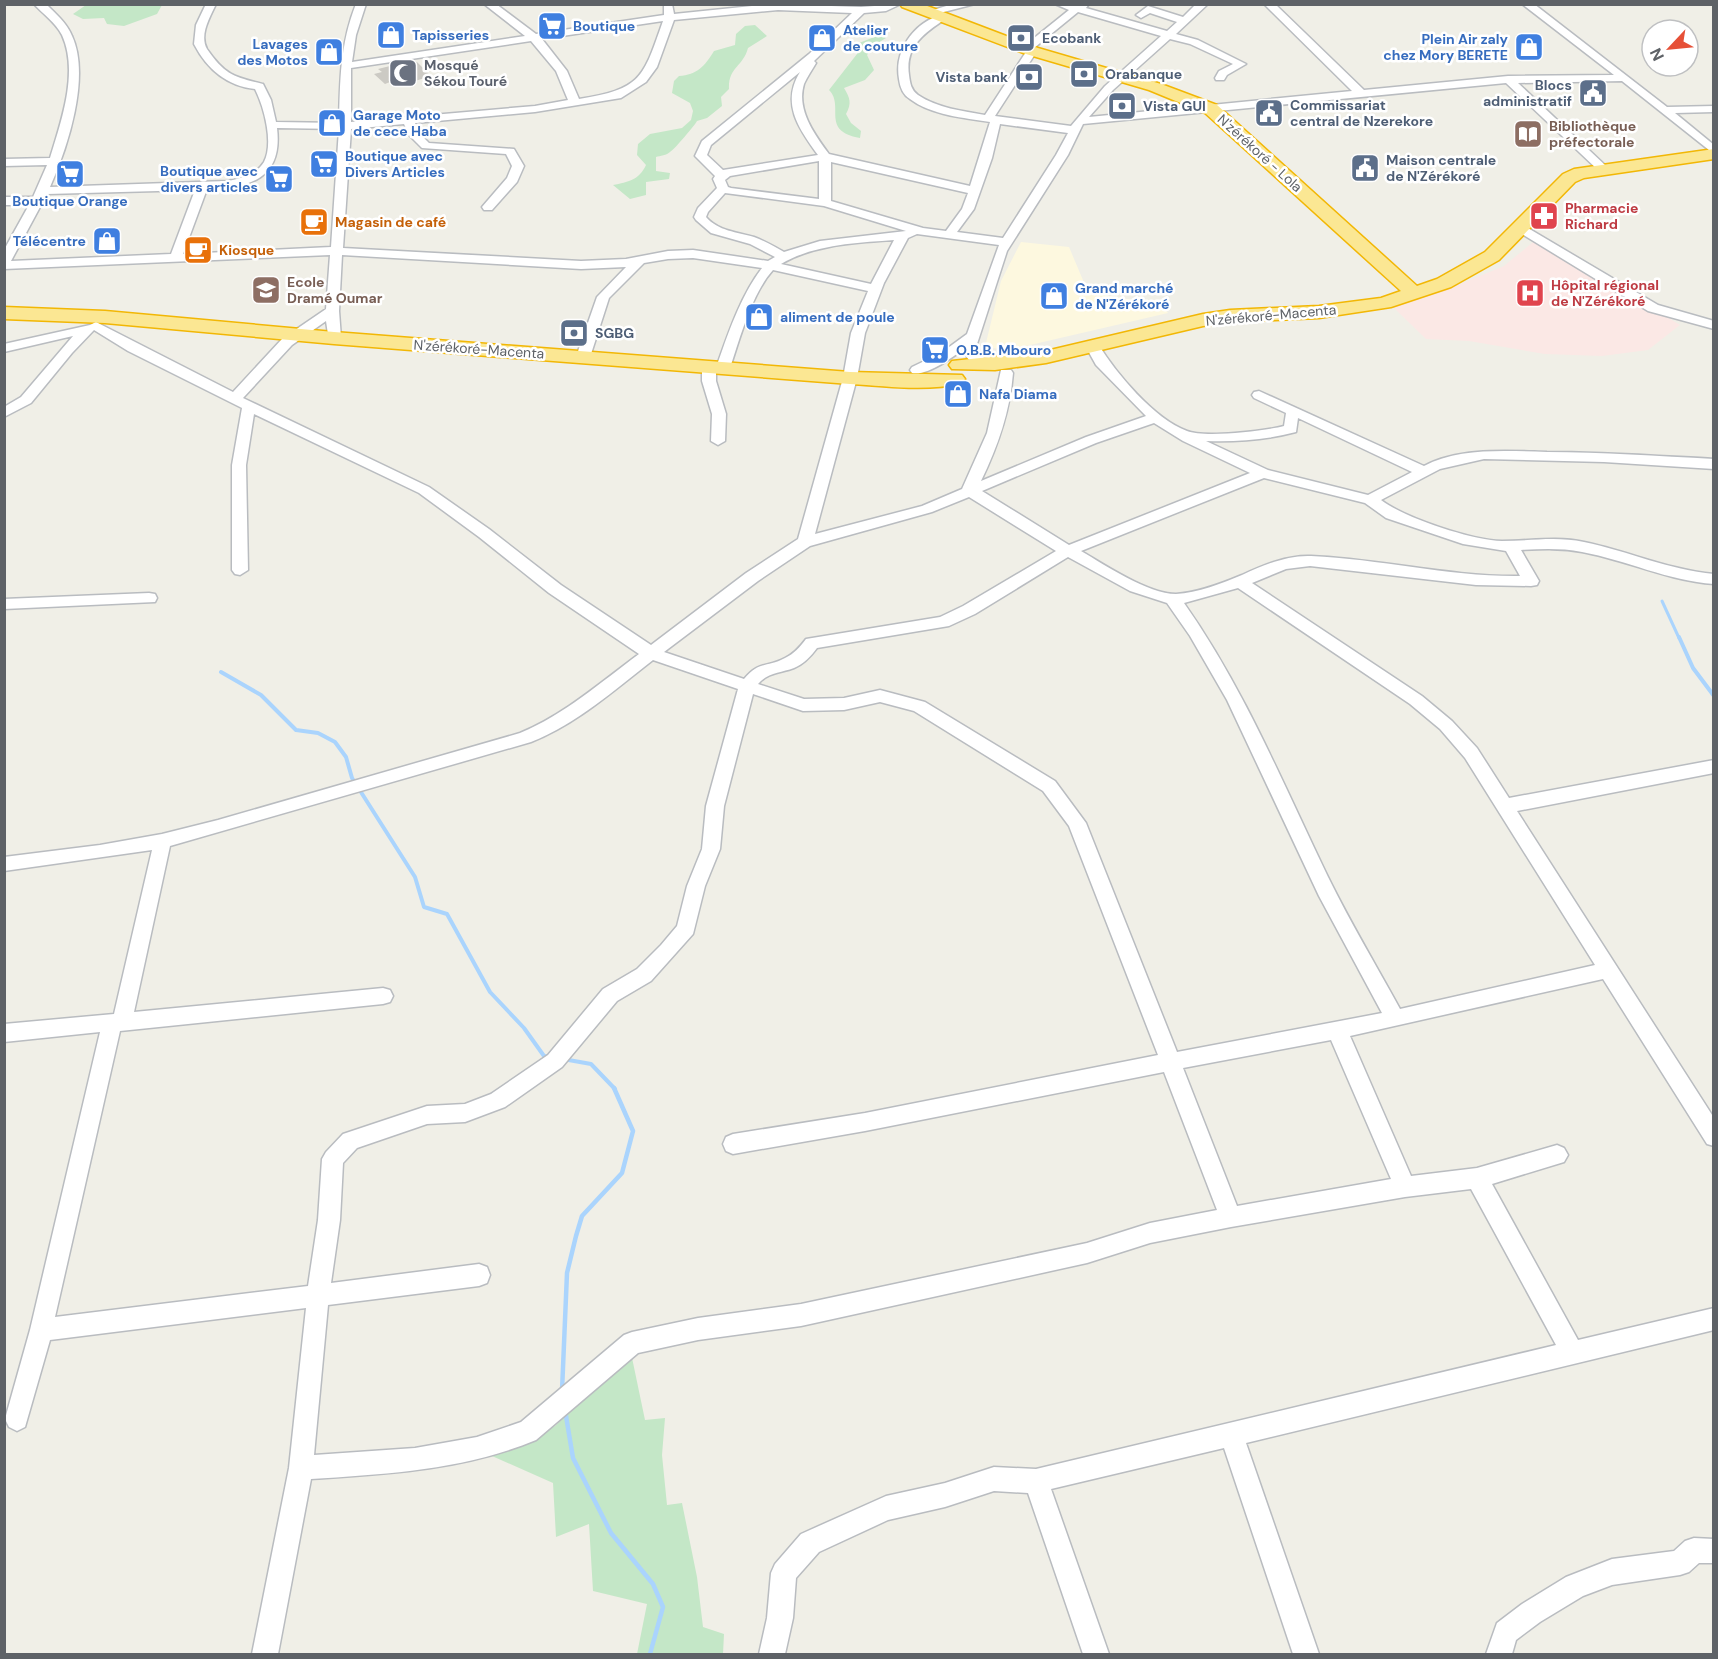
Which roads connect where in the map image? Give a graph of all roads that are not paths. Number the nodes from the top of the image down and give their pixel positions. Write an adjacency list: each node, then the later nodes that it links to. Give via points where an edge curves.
1 (39, 4): 40 (street, via 68,37 73,59 73,83)
2 (211, 4): 35 (street, via 198,36 202,51 231,79 259,86)
3 (361, 4): 23 (street, via 350,32)
4 (489, 4): 20 (street)
5 (667, 4): 17 (street)
6 (896, 4): 14 (street)
7 (907, 4): 15 (highway, N'zérékoré - Lola)
8 (970, 4): 15 (street)
9 (1060, 4): 13 (street)
10 (1203, 4): 18 (street)
11 (1269, 4): 28 (street)
12 (1527, 4): 26 (street)
13 (1081, 7): 19 (street); 21 (street)
14 (861, 10): 17 (street, via 778,7); 22 (street)
15 (934, 15): 21 (highway, N'zérékoré - Lola); 33 (street, via 915,36 902,59 904,83 910,94 933,108)
16 (1141, 15): 18 (street, via 1148,9)
17 (670, 17): 20 (street); 29 (street, via 652,67 642,80 617,96)
18 (1185, 21): 19 (street)
19 (1170, 35): 24 (street); 25 (street, via 1211,48 1241,64 1222,73)
20 (532, 36): 23 (street); 29 (street, via 563,72)
21 (1029, 50): 24 (highway, N'zérékoré - Lola); 33 (street)
22 (813, 56): 39 (street, via 799,83 796,101 807,132); 43 (street, via 703,147 701,156)
23 (345, 66): 36 (street)
24 (1122, 77): 30 (highway, N'zérékoré - Lola); 37 (street)
25 (1220, 78)
26 (1624, 78): 27 (street); 32 (street)
27 (1508, 79): 28 (street); 42 (street)
28 (1361, 93): 30 (street)
29 (575, 104): 34 (street)
30 (1211, 109): 37 (street); 62 (highway, N'zérékoré - Lola)
31 (1713, 109): 32 (street)
32 (1665, 110): 38 (street)
33 (992, 118): 37 (street); 45 (street)
34 (408, 120): 36 (street); 49 (street, via 413,133 426,146 510,151 518,166 513,179)
35 (272, 125): 36 (street); 44 (street, via 273,156 259,173 238,183)
36 (345, 126): 55 (street)
37 (1076, 126): 54 (street)
38 (1713, 153): 42 (highway, N'zérékoré-Macenta)
39 (825, 157): 43 (street); 45 (street); 48 (street)
40 (55, 161): 41 (street); 46 (street)
41 (4, 163)
42 (1602, 168): 50 (highway, N'zérékoré-Macenta, via 1569,178)
43 (722, 182): 48 (street); 57 (street, via 702,211 703,222)
44 (202, 186): 46 (street); 56 (street)
45 (975, 191): 53 (street, via 968,209)
46 (39, 196): 47 (street); 59 (street)
47 (4, 201)
48 (825, 203): 51 (street)
49 (489, 207)
50 (1521, 228): 62 (highway, N'zérékoré-Macenta, via 1492,256 1444,283); 67 (street, via 1653,308)
51 (922, 232): 52 (street); 53 (street)
52 (903, 235): 57 (street, via 812,247); 61 (street)
53 (949, 235): 54 (street)
54 (1006, 242): 70 (street)
55 (336, 251): 56 (street); 58 (street, via 581,265); 64 (street)
56 (176, 257): 59 (street)
57 (784, 257): 60 (street)
58 (639, 261): 60 (street, via 693,254); 73 (street, via 603,297)
59 (4, 263)
60 (770, 265): 61 (street); 74 (street)
61 (876, 289): 78 (street, via 858,333)
62 (1414, 293): 71 (highway, N'zérékoré-Macenta, via 1384,303 1319,312 1203,320)
63 (4, 306): 66 (highway)
64 (332, 311): 68 (street); 69 (street)
65 (4, 312): 66 (highway, N'zérékoré-Macenta)
66 (100, 321): 68 (highway, N'zérékoré-Macenta); 72 (street); 80 (street, via 133,348); 82 (street, via 67,350 26,400)
67 (1713, 325)
68 (301, 332): 69 (highway, N'zérékoré-Macenta); 80 (street, via 278,350)
69 (335, 335): 73 (highway, N'zérékoré-Macenta)
70 (972, 336): 75 (street, via 971,355); 76 (street, via 946,356)
71 (1093, 347): 75 (highway, N'zérékoré-Macenta, via 1067,357); 83 (street, via 1101,362)
72 (4, 348)
73 (584, 354): 74 (highway, N'zérékoré-Macenta)
74 (719, 365): 78 (highway, N'zérékoré-Macenta); 87 (street, via 709,381 719,414)
75 (1000, 368): 77 (highway, N'zérékoré-Macenta); 91 (street, via 999,419)
76 (917, 370): 77 (highway); 78 (highway)
77 (956, 372): 78 (highway, N'zérékoré-Macenta, via 913,381)
78 (850, 375): 93 (street)
79 (1259, 395): 81 (street)
80 (242, 401): 96 (street); 102 (street, via 424,490 555,589)
81 (1295, 411): 84 (street); 86 (street)
82 (4, 413)
83 (1155, 418): 85 (street); 91 (street)
84 (1291, 429): 85 (street, via 1236,439); 86 (street)
85 (1184, 436): 90 (street)
86 (1348, 436): 89 (street)
87 (718, 441)
88 (1713, 464): 89 (street, via 1484,455)
89 (1423, 471): 92 (street)
90 (1263, 473): 92 (street); 95 (street)
91 (969, 490): 93 (street, via 927,509); 95 (street)
92 (1370, 500): 94 (street, via 1391,515 1468,540)
93 (805, 542): 102 (street)
94 (1511, 546): 97 (street, via 1555,543 1584,547 1689,577); 98 (street, via 1531,581 1483,581 1388,568 1290,561)
95 (1067, 550): 100 (street, via 1141,590); 103 (street, via 943,622 812,643 790,663 759,672)
96 (240, 570)
97 (1713, 579)
98 (1240, 582): 100 (street); 105 (street, via 1416,700 1446,725 1471,753)
99 (149, 598): 101 (street)
100 (1173, 600): 110 (street, via 1220,671 1320,882)
101 (4, 604)
102 (650, 653): 103 (street); 106 (street, via 545,730 496,748)
103 (747, 686): 114 (street, via 803,705 844,704 880,696 919,706 1049,786 1077,823); 122 (street, via 715,806 711,849 696,886 686,929 644,975 610,995 555,1061 498,1101 465,1113 428,1115 350,1141 333,1159)
104 (1713, 766): 105 (street)
105 (1505, 806): 108 (street)
106 (162, 841): 107 (street); 111 (street)
107 (4, 864)
108 (1607, 970): 110 (street); 115 (street)
109 (382, 996): 111 (street)
110 (1395, 1019): 112 (street)
111 (117, 1023): 113 (street); 124 (street)
112 (1337, 1030): 114 (street); 119 (street)
113 (4, 1033)
114 (1170, 1062): 116 (street); 120 (street)
115 (1713, 1137)
116 (733, 1144)
117 (1557, 1155): 118 (street)
118 (1477, 1178): 119 (street); 125 (street)
119 (1405, 1187): 120 (street)
120 (1231, 1217): 128 (street, via 1150,1233 1087,1254 823,1311 632,1343 528,1432 477,1449 415,1460)
121 (479, 1275): 122 (street)
122 (318, 1296): 124 (street); 128 (street)
123 (1713, 1319): 125 (street)
124 (41, 1330): 126 (street)
125 (1573, 1353): 127 (street)
126 (16, 1419)
127 (1231, 1434): 129 (street); 134 (street)
128 (301, 1468): 131 (street)
129 (1036, 1481): 132 (street, via 994,1479 886,1508 810,1542 784,1573); 133 (street)
130 (1713, 1551): 135 (street, via 1695,1550 1680,1563 1612,1572 1575,1586 1506,1632)
131 (265, 1654)
132 (772, 1654)
133 (1096, 1654)
134 (1306, 1654)
135 (1499, 1654)

